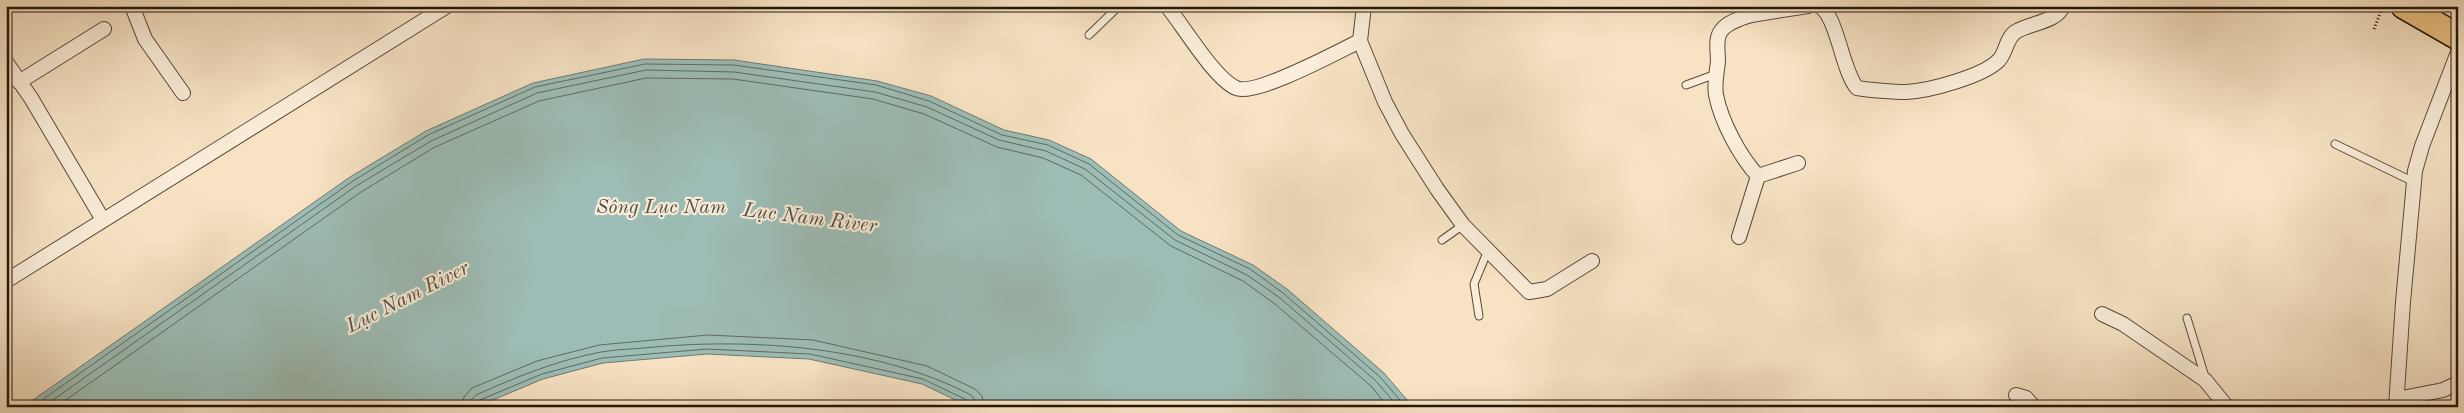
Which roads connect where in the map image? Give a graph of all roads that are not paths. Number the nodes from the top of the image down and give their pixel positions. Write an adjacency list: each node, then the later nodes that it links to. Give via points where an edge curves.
1 (132, 6): 20 (street, via 145,39)
2 (447, 6): 25 (street)
3 (1119, 6): 12 (lane)
4 (1167, 6): 14 (street, via 1219,75 1242,90 1279,80)
5 (1364, 6): 14 (street)
6 (1808, 6): 10 (street)
7 (1819, 6): 8 (street, via 1829,18 1839,50 1857,88 1906,92 1938,86 1990,67 2000,59 2011,36 2058,14)
8 (2063, 6)
9 (2404, 6): 13 (highway, via 2434,18)
10 (1748, 11): 17 (street, via 1718,35)
11 (104, 29): 18 (street)
12 (1089, 35)
13 (2458, 37)
14 (1360, 40): 26 (street, via 1402,134)
15 (2458, 52): 24 (street, via 2418,157)
16 (6, 62): 18 (street)
17 (1716, 74): 19 (lane); 23 (street, via 1720,108 1742,156)
18 (19, 82): 25 (street)
19 (1686, 85)
20 (183, 93)
21 (2335, 144): 24 (lane)
22 (1798, 162): 23 (street)
23 (1758, 176): 27 (street)
24 (2414, 182): 38 (street)
25 (103, 220): 31 (street)
26 (1463, 225): 28 (lane); 29 (street)
27 (1739, 237)
28 (1442, 240)
29 (1488, 250): 30 (street, via 1529,292 1547,289); 33 (lane, via 1474,284)
30 (1592, 261)
31 (6, 281)
32 (2102, 314): 35 (street, via 2123,324)
33 (1479, 316)
34 (2187, 318): 35 (lane)
35 (2206, 380): 40 (street)
36 (2458, 382): 38 (street)
37 (2016, 396): 39 (street, via 2026,398)
38 (2396, 403)
39 (2034, 407)
40 (2227, 407)

